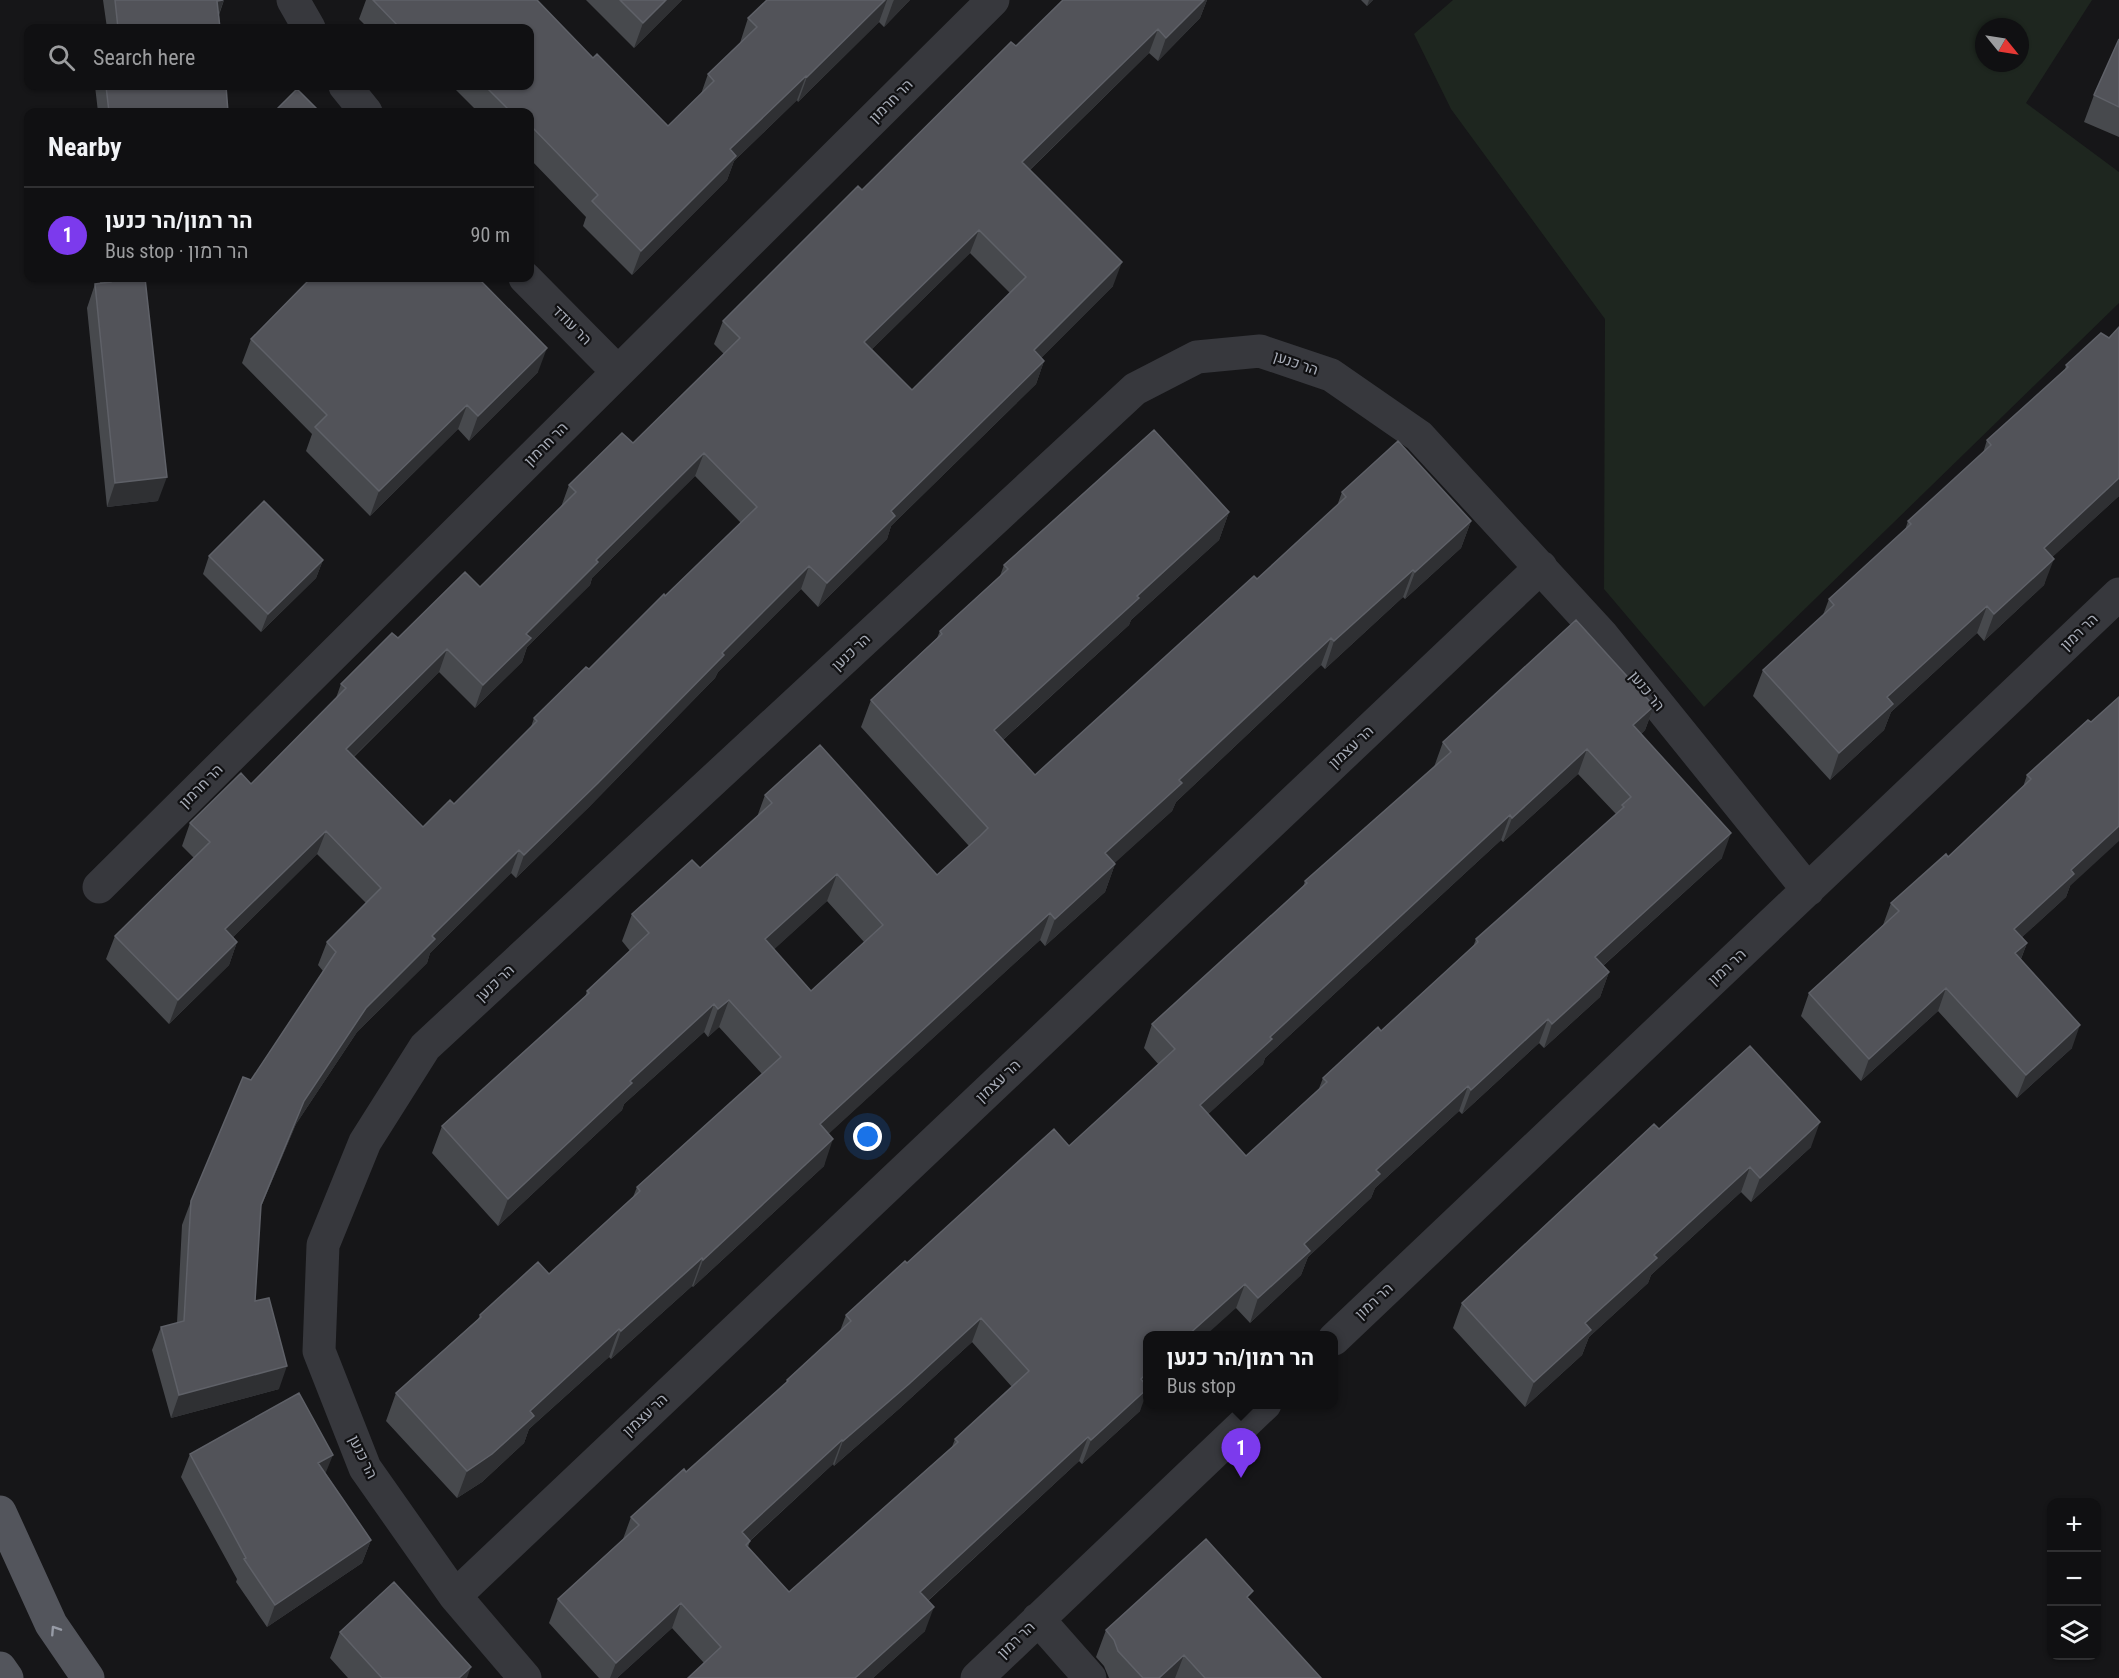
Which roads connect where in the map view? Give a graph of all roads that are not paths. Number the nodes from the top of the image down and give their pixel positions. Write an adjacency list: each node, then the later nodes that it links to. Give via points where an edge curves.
1 (293, 0): 3 (street)
2 (993, 0): 7 (street, הר חרמון)
3 (307, 24)
4 (348, 90): 5 (street)
5 (363, 108)
6 (529, 282): 7 (street, הר עודד)
7 (618, 372): 10 (street, הר חרמון)
8 (1541, 567): 11 (street, הר כנען, via 1603,636); 15 (street, הר עצמון); 15 (street, הר כנען, via 1419,436 1331,375 1260,351 1197,357 1135,389 425,1047 365,1142 323,1245 319,1352 365,1468)
9 (2119, 594): 11 (street, הר רמון)
10 (99, 887)
11 (1808, 890): 12 (street, הר רמון)
12 (1338, 1335)
13 (1260, 1409): 16 (street, הר רמון)
14 (0, 1512): 19 (main road, one-way to 14, via 51,1624)
15 (455, 1596): 20 (street, הר כנען)
16 (1038, 1619): 21 (street, הר רמון); 22 (street)
17 (0, 1668): 18 (main road)
18 (7, 1678)
19 (88, 1678)
20 (525, 1678)
21 (977, 1678)
22 (1090, 1678)

